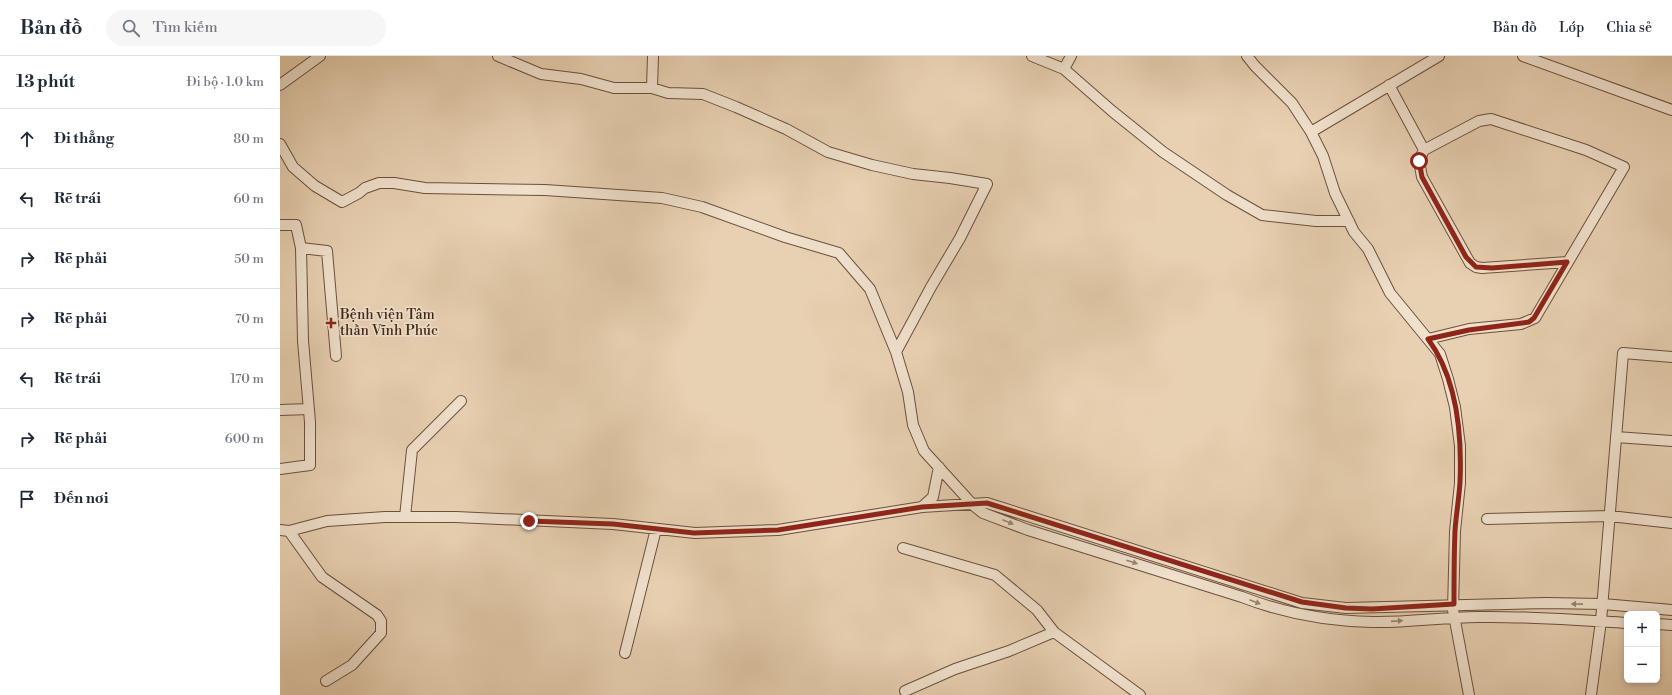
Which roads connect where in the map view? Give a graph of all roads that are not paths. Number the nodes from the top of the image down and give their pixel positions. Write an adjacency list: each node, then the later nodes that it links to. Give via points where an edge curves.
1 (320, 56): 10 (street)
2 (498, 56): 12 (street, via 541,74 581,79 614,88)
3 (652, 56): 12 (street)
4 (1032, 56): 9 (street)
5 (1071, 56): 9 (street)
6 (1247, 56): 14 (street, via 1292,103)
7 (1439, 56): 11 (street)
8 (1523, 56): 13 (street)
9 (1064, 69): 17 (street, via 1163,152 1262,215 1316,221)
10 (280, 85)
11 (1389, 86): 14 (street); 16 (street)
12 (652, 88): 22 (street, via 668,93 703,94 786,129 828,152 872,165 913,174 986,184 960,238)
13 (1672, 110)
14 (1311, 132): 17 (street)
15 (280, 144): 22 (street, via 293,167 315,186 342,202 379,183 425,188 545,190 662,198 702,207 840,253 870,289)
16 (1424, 150): 20 (street, via 1419,161 1422,177 1470,263 1482,268); 20 (street, via 1479,122 1491,119 1586,150 1624,168)
17 (1349, 221): 21 (street, via 1354,232 1368,249 1390,293)
18 (280, 225): 19 (street, via 296,225)
19 (301, 248): 23 (street, via 328,251); 26 (street, via 303,341)
20 (1567, 262): 21 (street, via 1534,318 1529,322 1469,330)
21 (1428, 339): 41 (street, via 1440,354 1448,380 1455,407 1460,446)
22 (896, 352): 30 (street, via 908,392 913,425 924,451)
23 (336, 356)
24 (1672, 357): 28 (street, via 1623,353)
25 (461, 401): 35 (street, via 412,450)
26 (308, 409): 27 (street); 31 (street, via 310,466)
27 (280, 410)
28 (1616, 437): 29 (street); 34 (street)
29 (1672, 441)
30 (938, 467): 32 (street); 33 (street, via 933,497)
31 (280, 469)
32 (973, 505): 33 (street); 43 (street, via 987,503 1302,602); 47 (street, one-way to 47, via 1028,530 1269,607 1336,620)
33 (922, 507): 38 (street, via 778,530 694,533)
34 (1610, 516): 36 (street); 37 (street); 42 (street)
35 (405, 517): 38 (street, via 613,524); 39 (street, via 328,521)
36 (1487, 520)
37 (1672, 523)
38 (656, 529): 52 (street)
39 (285, 531): 53 (street, via 322,577 377,615 381,621 381,633 352,665)
40 (903, 548): 51 (street, via 996,575 1037,610)
41 (1454, 604): 42 (street, one-way to 41); 43 (street); 45 (street)
42 (1603, 604): 44 (street); 46 (street)
43 (1372, 609): 47 (street)
44 (1672, 610)
45 (1455, 617): 46 (street); 47 (street, one-way to 45); 56 (street)
46 (1602, 621): 48 (street); 57 (street)
47 (1373, 622)
48 (1624, 623)
49 (1660, 624): 50 (street)
50 (1672, 625)
51 (1054, 632): 54 (street, via 1009,651 955,669); 55 (street)
52 (625, 653)
53 (326, 681)
54 (905, 691)
55 (1140, 695)
56 (1469, 695)
57 (1591, 695)

